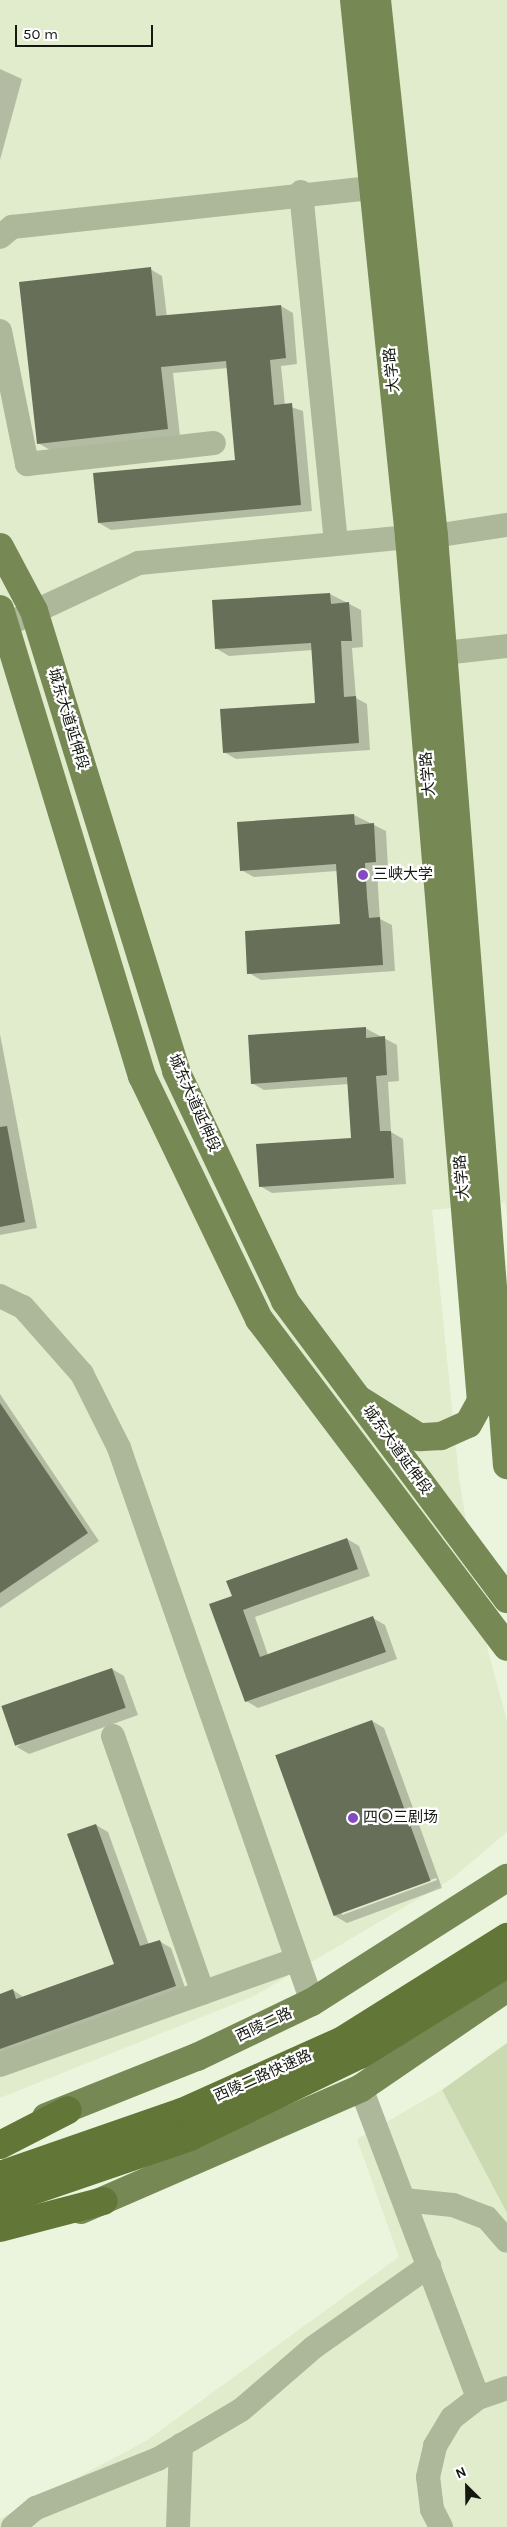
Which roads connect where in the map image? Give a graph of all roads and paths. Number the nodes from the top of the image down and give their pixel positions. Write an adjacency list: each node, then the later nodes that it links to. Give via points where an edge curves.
1 (354, 0): 3 (main road, 大学路)
2 (377, 0): 9 (main road, 大学路)
3 (373, 188): 4 (street); 9 (main road, 大学路)
4 (301, 192): 5 (street, via 12,227); 10 (street)
5 (0, 237)
6 (0, 331): 7 (street, via 27,464)
7 (214, 442)
8 (507, 525): 9 (street)
9 (421, 536): 10 (street); 15 (main road, 大学路); 18 (main road, 大学路, via 481,1401 468,1424 441,1436 419,1437)
10 (336, 542): 12 (street, via 139,563)
11 (0, 547): 12 (main road, 城东大道延伸段)
12 (34, 611): 13 (street); 18 (main road, 城东大道延伸段, via 176,1071 285,1301)
13 (4, 616): 21 (main road, 城东大道延伸段, via 142,1076 259,1319)
14 (507, 646): 15 (street)
15 (444, 654): 16 (main road, 大学路)
16 (500, 1252): 19 (main road, 大学路)
17 (0, 1296): 25 (street, via 23,1307 82,1374 119,1448)
18 (360, 1400): 20 (main road, 城东大道延伸段)
19 (507, 1465)
20 (507, 1599)
21 (507, 1647)
22 (113, 1736): 28 (street)
23 (507, 1878): 29 (main road, 西陵二路)
24 (507, 1937): 35 (highway, 西陵二路快速路, via 342,2040)
25 (298, 1959): 28 (street); 29 (street)
26 (507, 1964): 35 (highway, 西陵二路快速路, via 360,2055 190,2137)
27 (507, 1988): 31 (main road)
28 (203, 1993): 30 (street)
29 (312, 2002): 32 (main road, 西陵二路, via 197,2057)
30 (0, 2065)
31 (361, 2088): 36 (street); 37 (main road)
32 (68, 2110): 33 (main road, 西陵二路); 34 (highway)
33 (0, 2133)
34 (0, 2145)
35 (4, 2188)
36 (404, 2200): 40 (street, via 453,2204 487,2218); 41 (street)
37 (104, 2201): 38 (highway); 39 (main road)
38 (0, 2228)
39 (0, 2240)
40 (507, 2241)
41 (429, 2266): 43 (street); 44 (street, via 314,2347 240,2410)
42 (507, 2388): 43 (street)
43 (478, 2398): 47 (street, via 452,2418 435,2446 428,2477 432,2510)
44 (181, 2445): 45 (street, via 36,2508); 46 (street)
45 (13, 2527)
46 (178, 2527)
47 (441, 2527)

